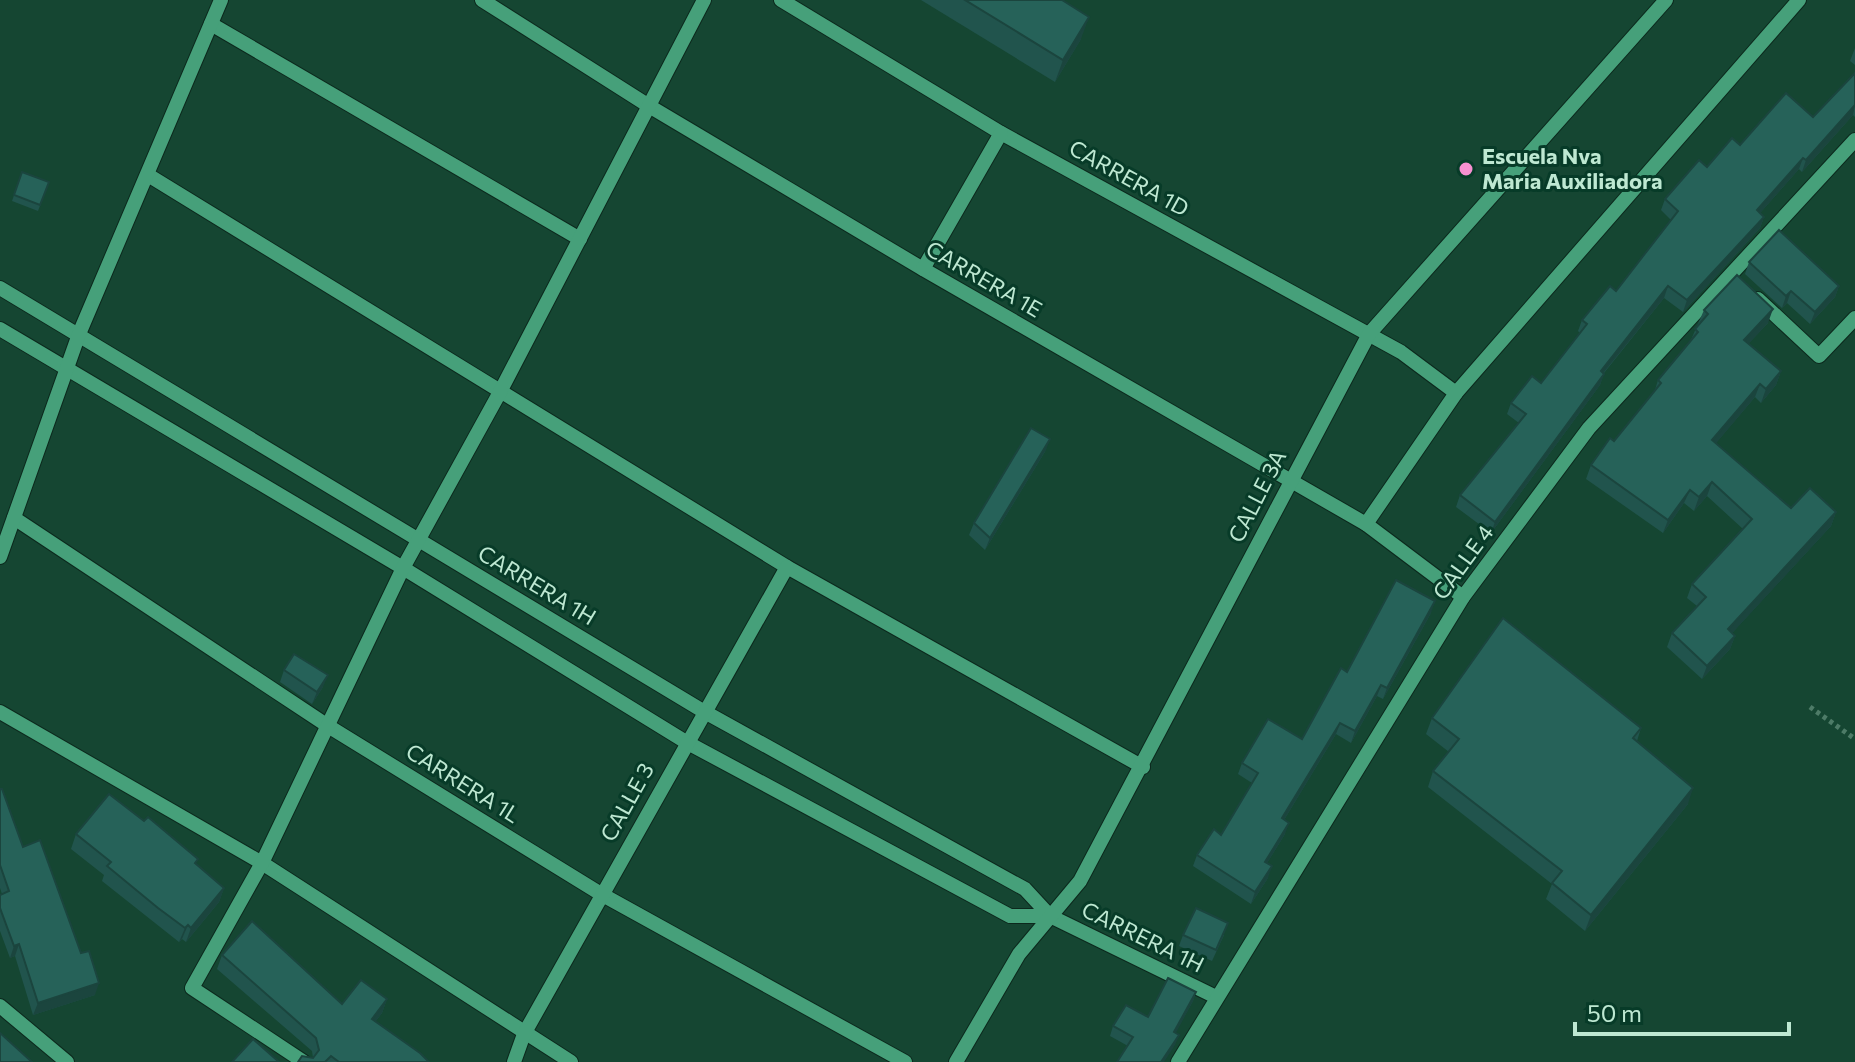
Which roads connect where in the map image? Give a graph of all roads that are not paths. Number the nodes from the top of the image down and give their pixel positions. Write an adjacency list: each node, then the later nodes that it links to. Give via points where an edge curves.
1 (221, 0): 7 (street)
2 (482, 0): 8 (street, CARRERA 1E)
3 (704, 0): 8 (street)
4 (781, 0): 9 (street, CARRERA 1D)
5 (1666, 0): 19 (street, CALLE 3A)
6 (1799, 0): 22 (street)
7 (211, 24): 11 (street); 12 (street)
8 (649, 106): 12 (street); 13 (street, CARRERA 1E)
9 (1001, 133): 13 (street); 19 (street, CARRERA 1D)
10 (1855, 140): 14 (street, CALLE 4)
11 (148, 175): 18 (street); 21 (street)
12 (580, 239): 21 (street)
13 (923, 269): 23 (street, CARRERA 1E)
14 (1732, 275): 16 (street, via 1819,356); 30 (street, CALLE 4, via 1589,428)
15 (0, 288): 18 (street, CARRERA 1H)
16 (1855, 318)
17 (0, 329): 20 (street, CARRERA 1H)
18 (79, 334): 20 (street); 26 (street, CARRERA 1H)
19 (1369, 334): 22 (street, CARRERA 1D); 23 (street, CALLE 3A)
20 (66, 370): 24 (street); 29 (street, CARRERA 1H)
21 (500, 392): 26 (street); 28 (street)
22 (1456, 393): 25 (street)
23 (1289, 480): 25 (street, CARRERA 1E); 35 (street, CALLE 3A)
24 (14, 518): 27 (street); 33 (street, CARRERA 1L)
25 (1366, 524): 30 (street, CARRERA 1E)
26 (419, 539): 29 (street); 31 (street, CARRERA 1H)
27 (0, 557)
28 (787, 567): 31 (street, CALLE 3); 35 (street)
29 (403, 568): 33 (street); 34 (street, CARRERA 1H)
30 (1463, 597): 39 (street, CALLE 4)
31 (703, 711): 34 (street, CALLE 3); 38 (street, CARRERA 1H, via 1025,889)
32 (0, 712): 36 (street)
33 (328, 726): 36 (street); 37 (street, CARRERA 1L)
34 (686, 742): 37 (street, CALLE 3); 38 (street, CARRERA 1H, via 1010,916)
35 (1143, 767): 38 (street, CALLE 3A, via 1080,881)
36 (262, 863): 41 (street); 43 (street, via 192,988)
37 (601, 894): 41 (street, CALLE 3); 46 (street, CARRERA 1L)
38 (1050, 916): 39 (street, CARRERA 1H); 47 (street, CALLE 3A, via 1019,954)
39 (1216, 997): 48 (street, CALLE 4)
40 (0, 1006): 42 (street)
41 (524, 1034): 44 (street, CALLE 3); 45 (street)
42 (67, 1062)
43 (304, 1062)
44 (514, 1062)
45 (571, 1062)
46 (905, 1062)
47 (956, 1062)
48 (1178, 1062)

